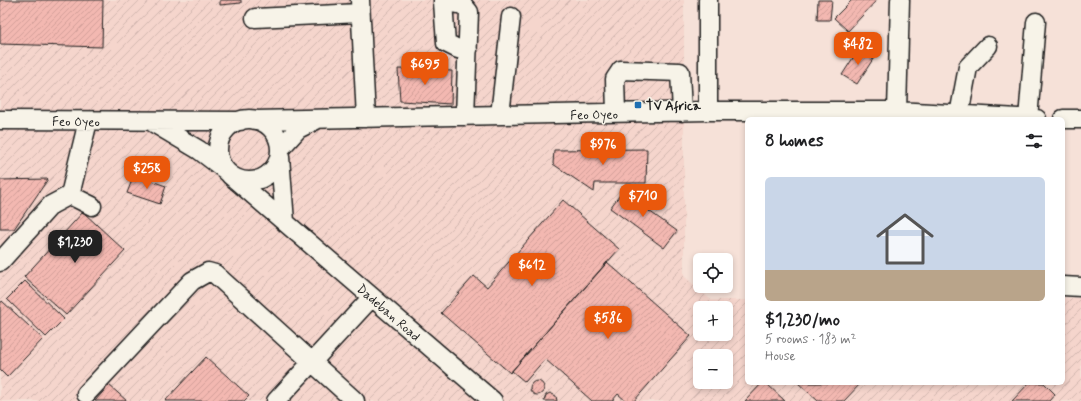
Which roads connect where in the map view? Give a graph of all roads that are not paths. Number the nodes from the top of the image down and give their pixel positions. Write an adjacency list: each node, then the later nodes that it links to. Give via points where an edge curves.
1 (708, 0): 10 (street)
2 (900, 0): 13 (street)
3 (443, 1): 9 (street, via 446,43 458,49); 9 (street, via 464,6 469,12)
4 (360, 6): 6 (street); 19 (street)
5 (511, 17): 14 (street)
6 (255, 18)
7 (1036, 22): 18 (street)
8 (988, 46): 16 (street, via 968,67)
9 (468, 50): 15 (street)
10 (708, 111): 11 (street, Feo Oyeo); 13 (street, Feo Oyeo)
11 (682, 112): 12 (street, Feo Oyeo); 12 (street, via 680,72 621,70 615,79)
12 (616, 113): 14 (street, Feo Oyeo)
13 (892, 114): 16 (street, Feo Oyeo)
14 (500, 115): 15 (street, Feo Oyeo)
15 (465, 116): 19 (street, Feo Oyeo)
16 (955, 116): 17 (street, Feo Oyeo)
17 (979, 117)
18 (1028, 117)
19 (366, 118): 20 (street, Feo Oyeo)
20 (318, 119): 25 (street, Feo Oyeo); 27 (street, Feo Oyeo, via 298,129)
21 (1065, 119): 22 (street)
22 (1081, 119)
23 (0, 120): 24 (street, Feo Oyeo)
24 (88, 121): 26 (street, Feo Oyeo); 29 (street)
25 (247, 121): 26 (street, Feo Oyeo); 27 (street, via 269,126 275,132); 28 (street, via 228,128 219,143 220,161)
26 (152, 122): 28 (street, Feo Oyeo, via 187,142)
27 (280, 153): 28 (street, via 271,173 264,178 246,181); 31 (street)
28 (227, 172): 31 (street, Dadeban Road)
29 (70, 195): 30 (street); 32 (street, via 51,205)
30 (92, 206)
31 (285, 222): 35 (street, Dadeban Road)
32 (0, 262)
33 (1065, 286): 34 (street)
34 (1081, 287)
35 (372, 297): 36 (street); 40 (street, Dadeban Road)
36 (312, 362): 37 (street, via 215,274 208,272 192,281); 38 (street); 39 (street)
37 (86, 394)
38 (276, 401)
39 (355, 401)
40 (493, 401)

